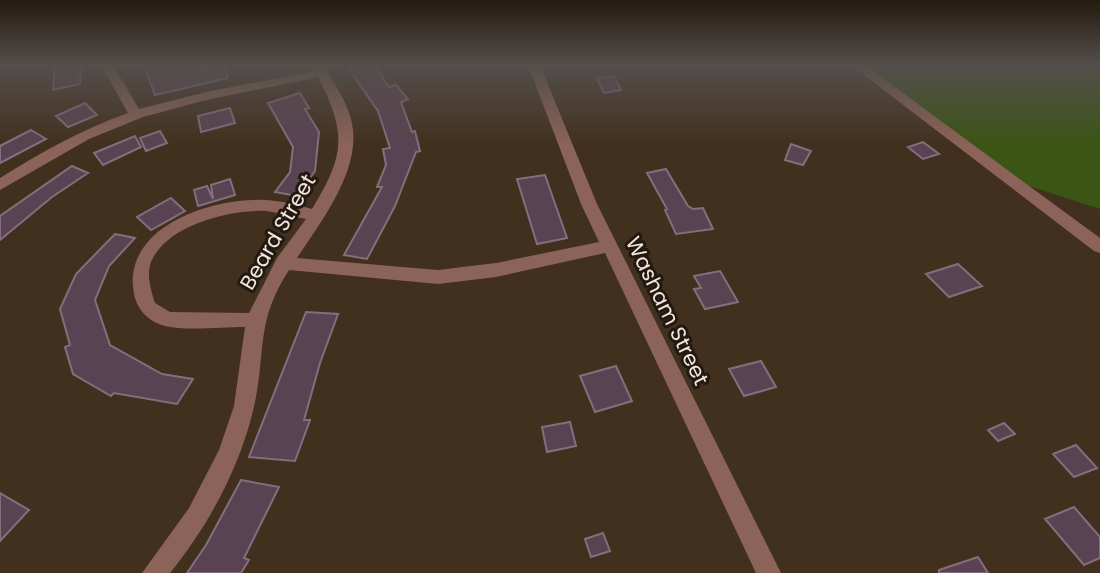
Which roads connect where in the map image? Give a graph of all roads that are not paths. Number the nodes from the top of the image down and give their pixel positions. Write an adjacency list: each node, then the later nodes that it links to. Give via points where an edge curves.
1 (123, 92): 6 (street)
2 (229, 92): 6 (street)
3 (332, 92): 8 (street, Beard Street, via 346,137 343,159)
4 (544, 92): 9 (street, Washam Street)
5 (893, 92): 10 (street)
6 (136, 115): 7 (street, via 66,146)
7 (0, 185)
8 (314, 215): 11 (street, Beard Street); 12 (street, via 276,206 221,208 187,221 158,242 142,264 141,287 147,307 167,320)
9 (609, 246): 11 (street, via 496,270 438,276); 14 (street, Washam Street)
10 (1100, 247)
11 (283, 264): 12 (street, Beard Street)
12 (255, 320): 13 (street, Beard Street, via 244,405 228,453 208,498)
13 (155, 573)
14 (769, 573)

